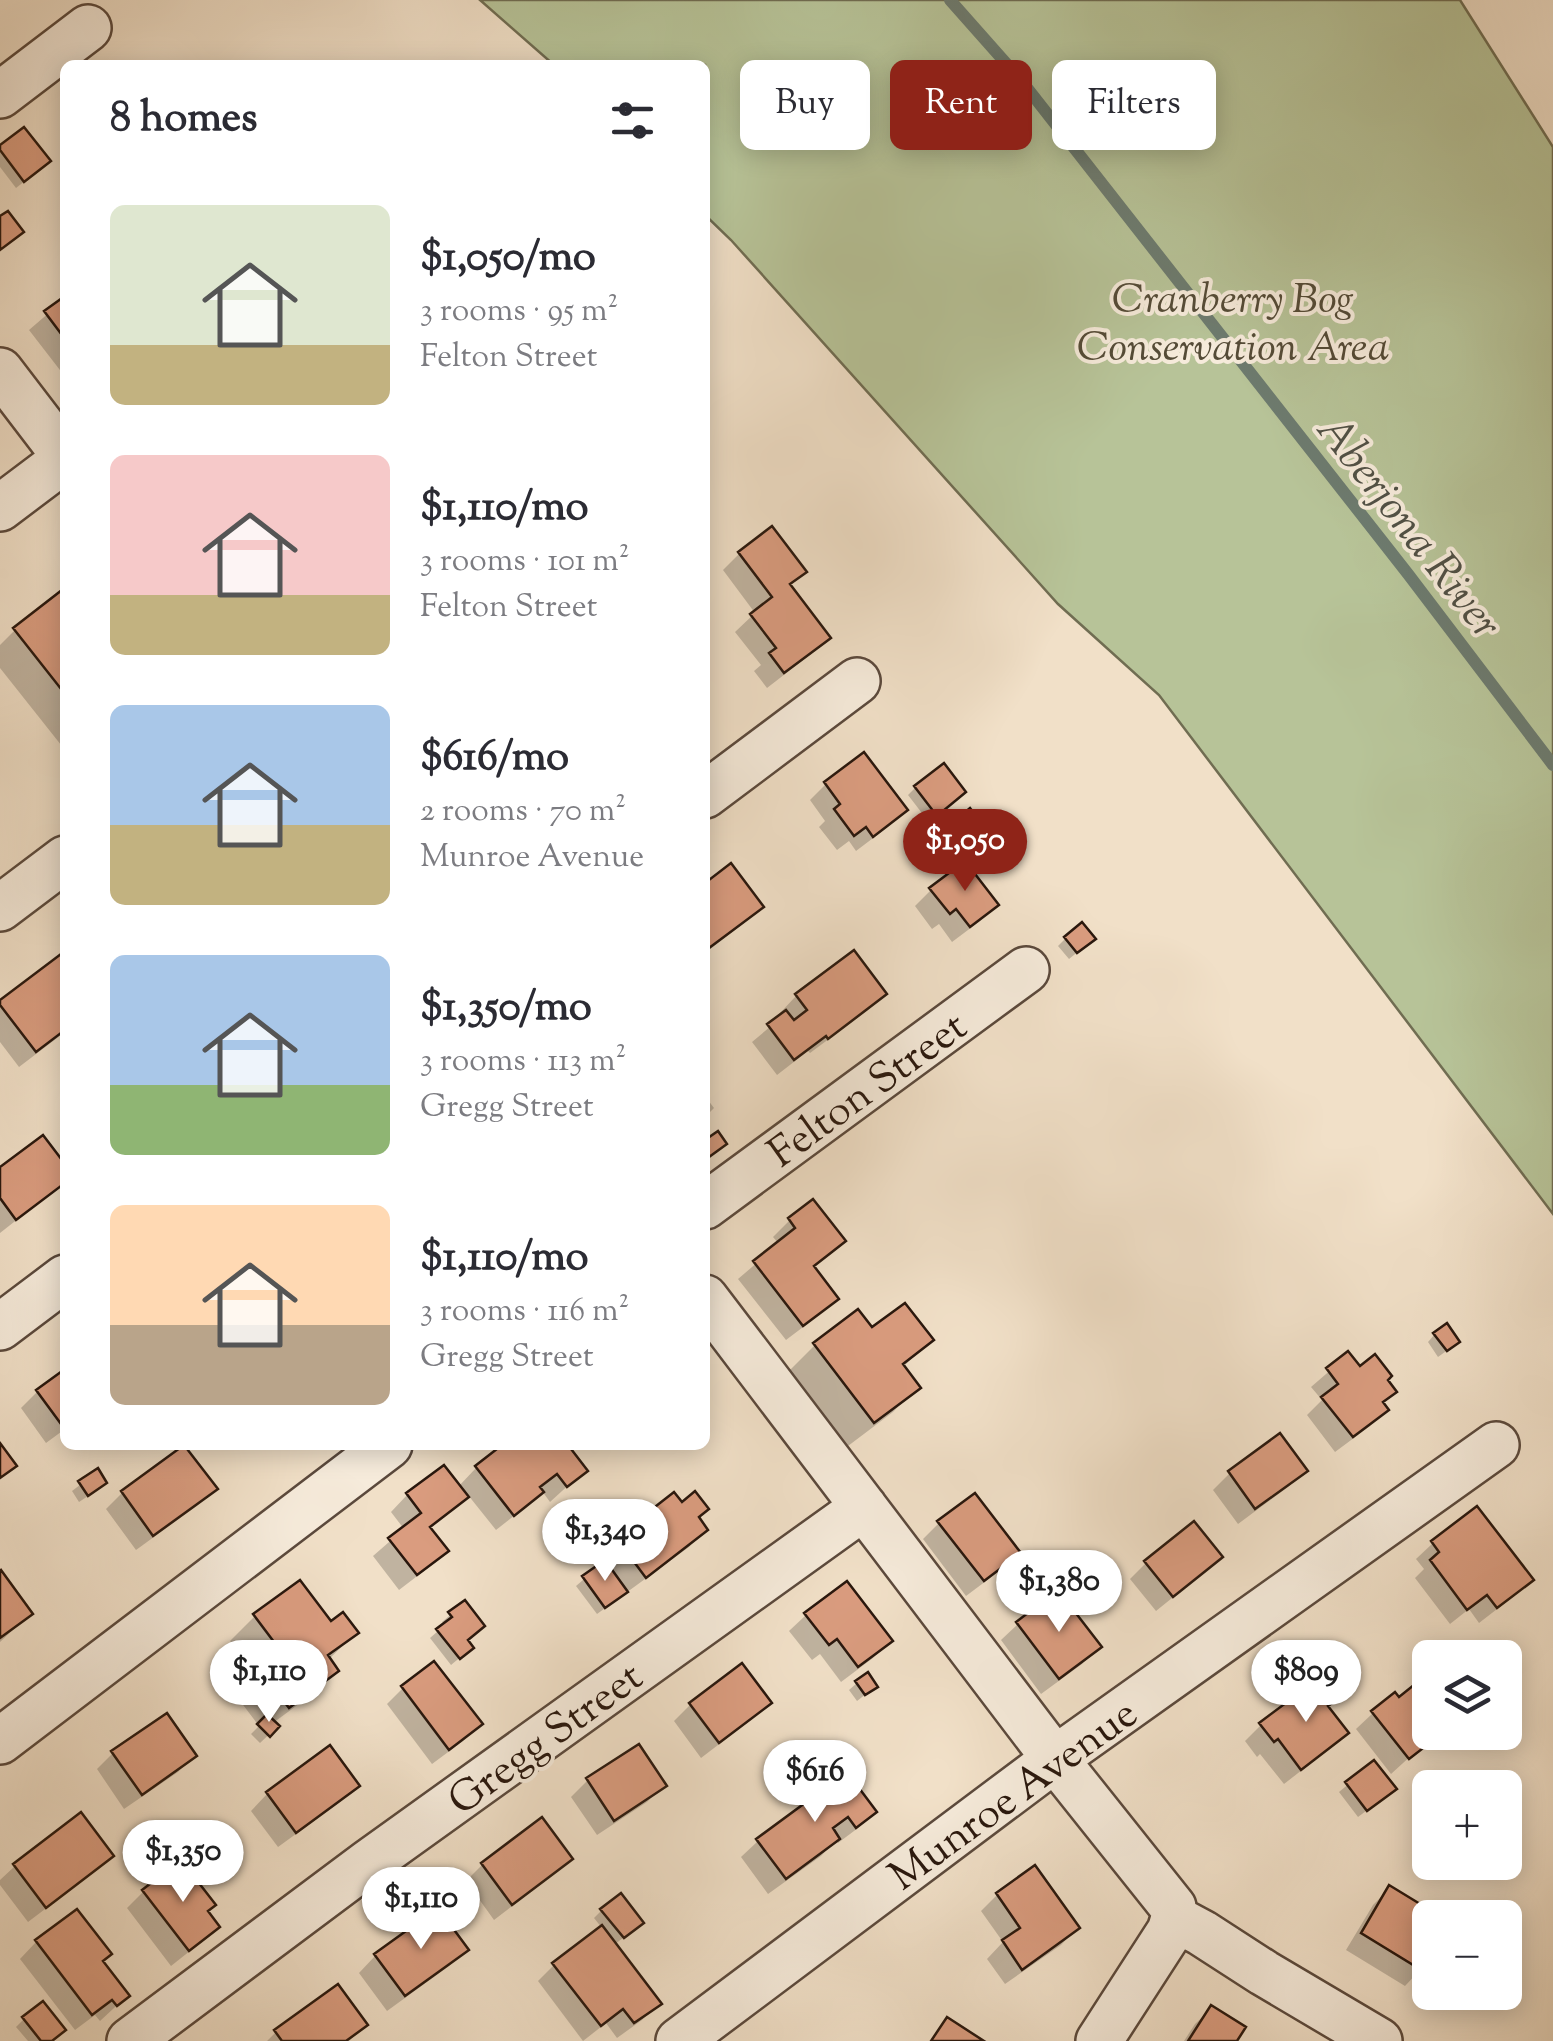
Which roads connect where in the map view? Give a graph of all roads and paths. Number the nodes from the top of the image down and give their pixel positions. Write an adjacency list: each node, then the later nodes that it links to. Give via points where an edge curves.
1 (88, 28): 2 (street)
2 (0, 96)
3 (0, 370): 4 (street)
4 (60, 451)
5 (60, 462): 6 (street)
6 (0, 508)
7 (857, 682): 8 (street)
8 (710, 791)
9 (60, 863): 10 (street)
10 (0, 908)
11 (1026, 970): 12 (street, Felton Street)
12 (710, 1202)
13 (60, 1282): 15 (street)
14 (710, 1305): 18 (street)
15 (0, 1327)
16 (1496, 1445): 20 (street, Munroe Avenue)
17 (382, 1450): 19 (street)
18 (864, 1506): 20 (street); 22 (street, Gregg Street)
19 (0, 1741)
20 (1055, 1759): 21 (street, via 1168,1900); 23 (street, Munroe Avenue)
21 (1174, 1918): 24 (street); 25 (street)
22 (130, 2041)
23 (679, 2041)
24 (1098, 2041)
25 (1379, 2041)

